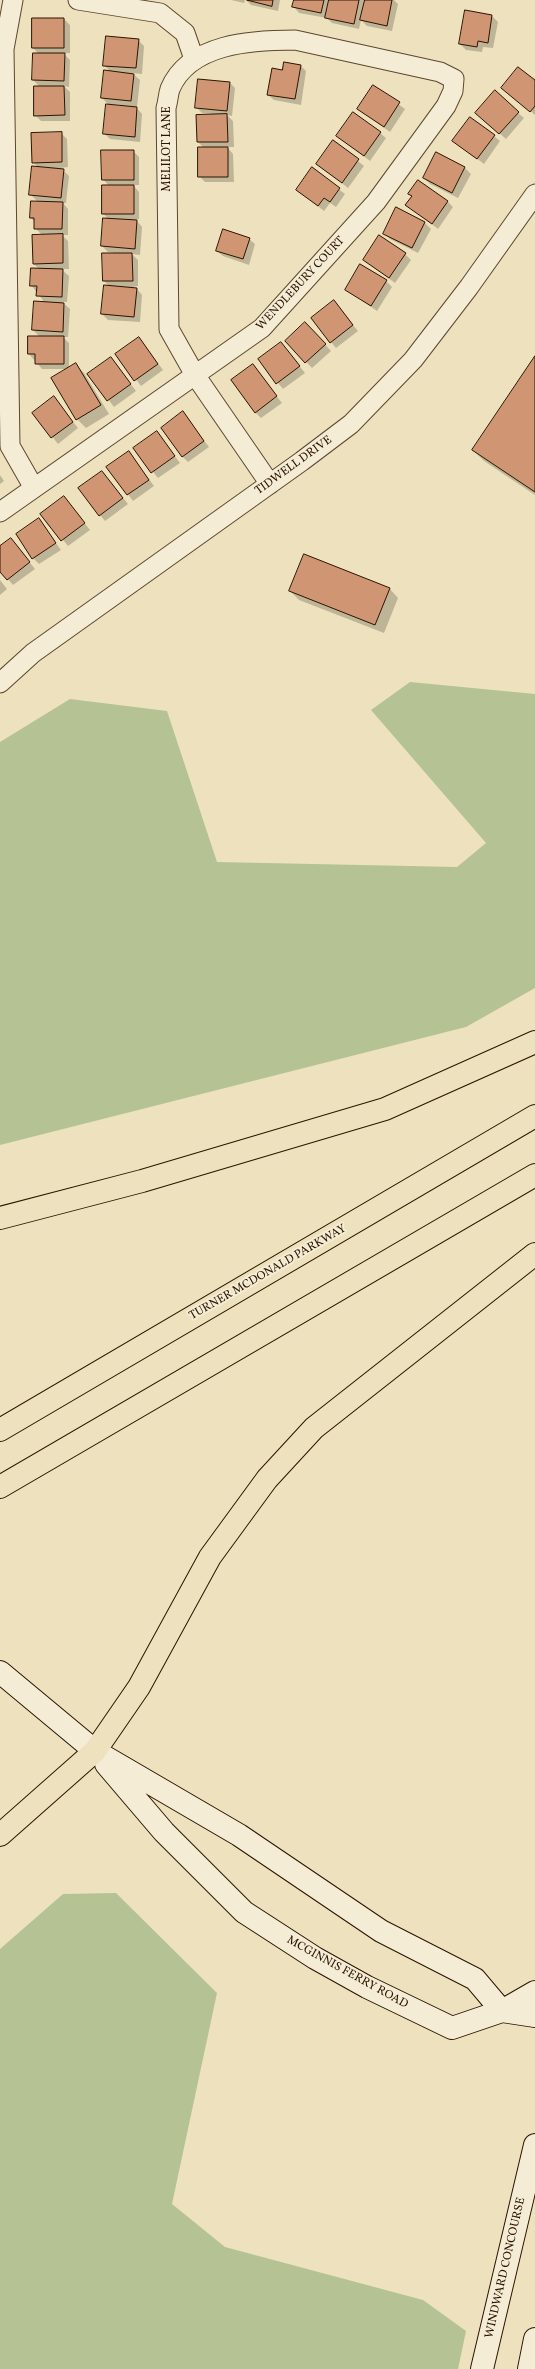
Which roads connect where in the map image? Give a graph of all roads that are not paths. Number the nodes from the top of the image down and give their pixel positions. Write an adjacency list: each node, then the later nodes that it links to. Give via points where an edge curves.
1 (13, 0): 8 (street, via 4,49 10,446)
2 (78, 0): 3 (street, via 160,13 185,33)
3 (194, 59): 4 (street, MELILOT LANE, via 250,41 296,40 440,72); 6 (street, MELILOT LANE, via 179,75 170,90 166,108 169,329)
4 (454, 79): 6 (street, WENDLEBURY COURT, via 453,91 446,106 376,202 327,258 262,328)
5 (535, 194): 7 (street, TIDWELL DRIVE, via 413,360 351,424)
6 (195, 375): 7 (street, MELILOT LANE); 8 (street, WENDLEBURY COURT)
7 (270, 484): 10 (street, TIDWELL DRIVE, via 33,653)
8 (34, 488): 9 (street, WENDLEBURY COURT)
9 (0, 512)
10 (0, 683)
11 (535, 1042): 14 (highway, via 385,1109 142,1181)
12 (535, 1116): 16 (highway, TURNER MCDONALD PARKWAY)
13 (535, 1175): 17 (highway)
14 (0, 1218)
15 (535, 1254): 19 (highway, via 314,1428 267,1479 210,1557 139,1686)
16 (0, 1430)
17 (0, 1487)
18 (0, 1672): 19 (main road, MCGINNIS FERRY ROAD)
19 (95, 1751): 20 (highway); 22 (main road, MCGINNIS FERRY ROAD, via 239,1835 381,1930 475,1979); 22 (main road, MCGINNIS FERRY ROAD, via 164,1832 244,1912 263,1926 367,1987 452,2028)
20 (0, 1835)
21 (535, 1992): 22 (main road)
22 (502, 2011): 23 (main road, MCGINNIS FERRY ROAD)
23 (535, 2016)
24 (535, 2145): 26 (main road, WINDWARD CONCOURSE)
25 (535, 2339): 27 (main road)
26 (482, 2369)
27 (529, 2369)

